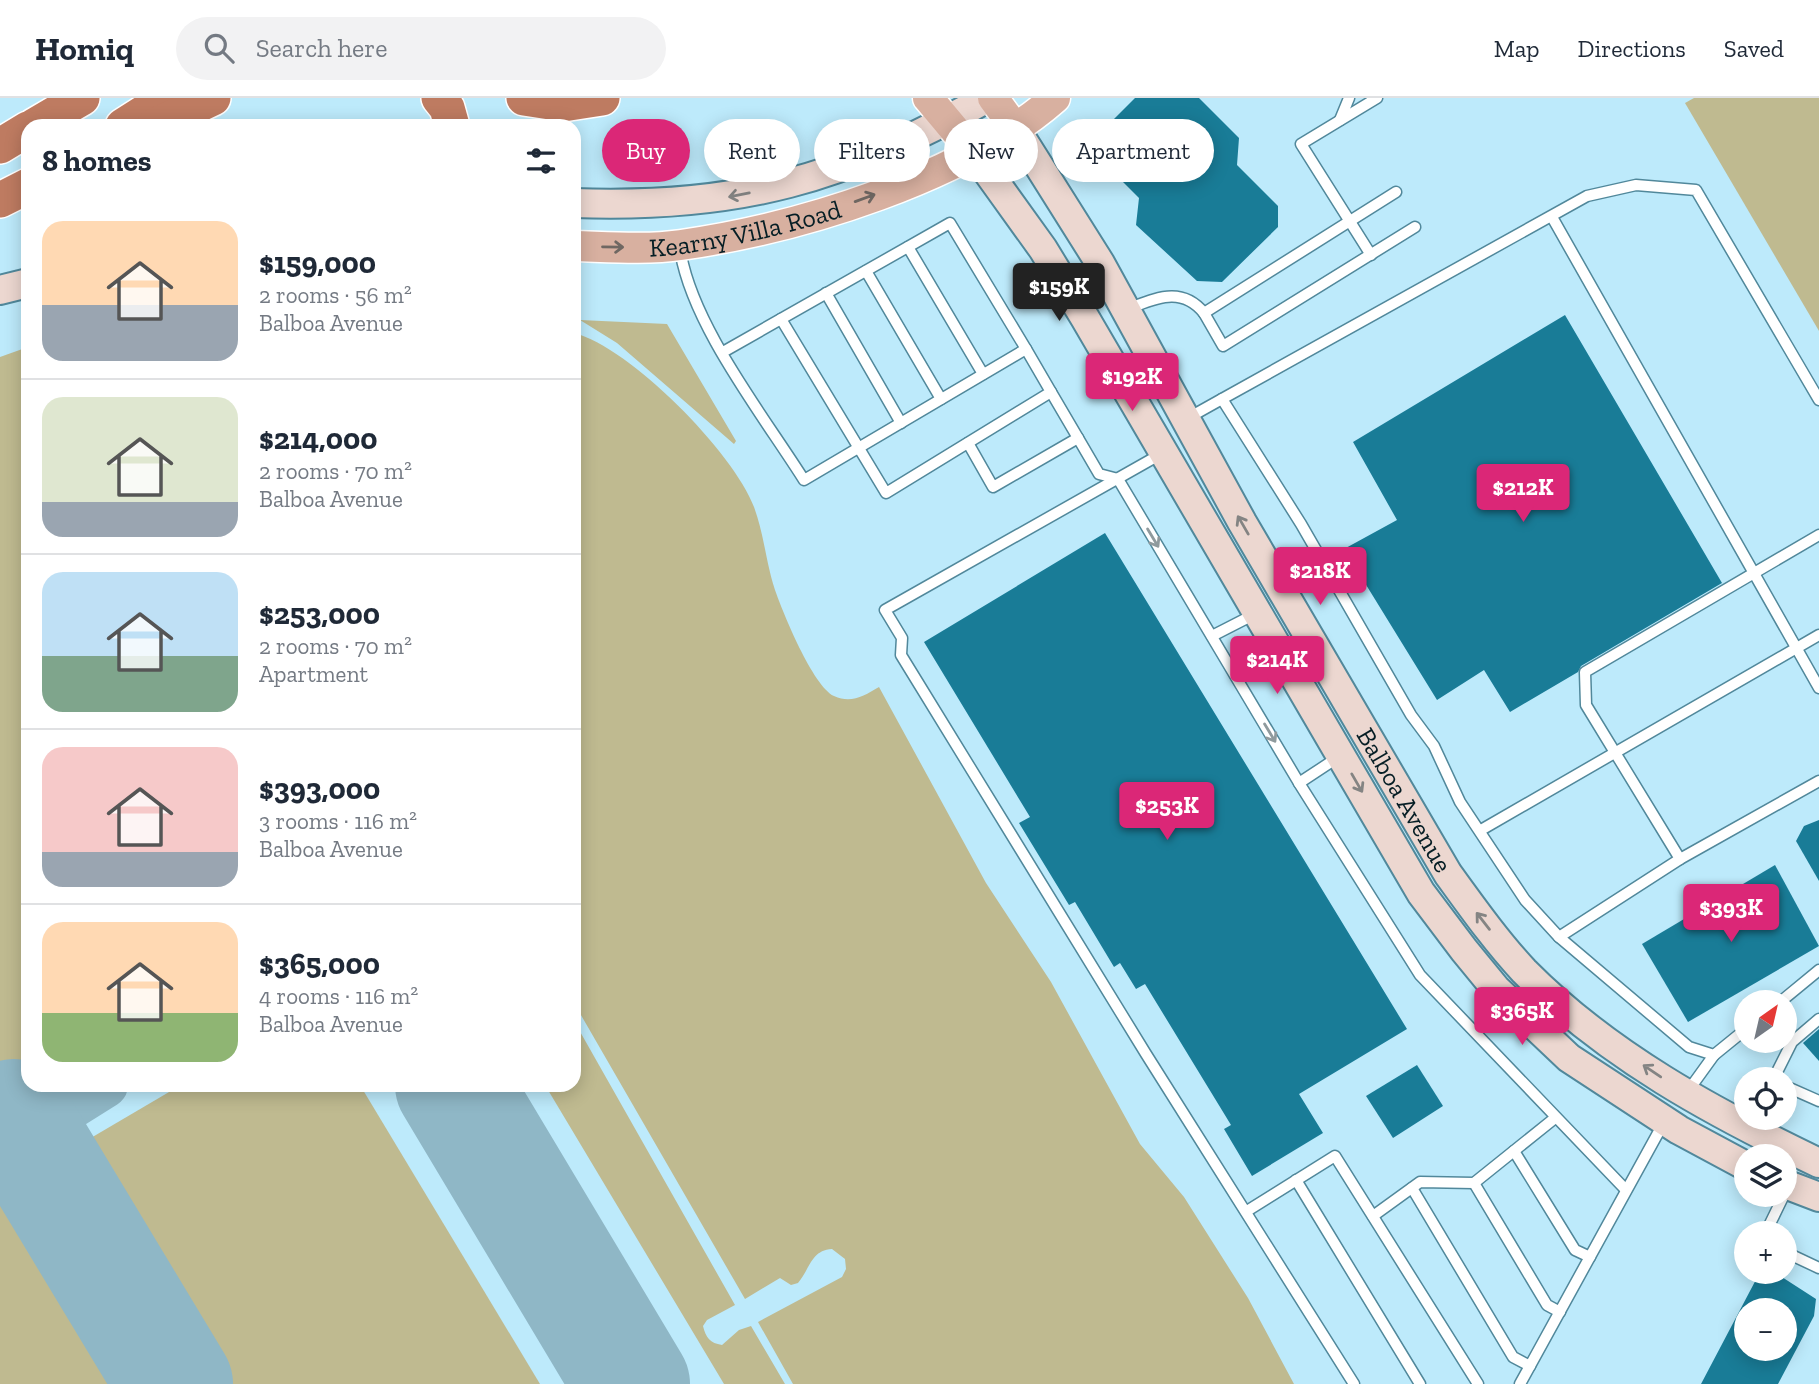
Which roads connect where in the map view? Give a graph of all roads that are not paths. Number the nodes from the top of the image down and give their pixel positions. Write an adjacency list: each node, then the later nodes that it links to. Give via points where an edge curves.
1 (82, 98): 14 (highway)
2 (167, 98): 15 (highway)
3 (213, 98): 16 (highway)
4 (439, 98): 17 (highway)
5 (466, 98): 18 (highway)
6 (524, 98): 7 (highway, via 563,104)
7 (602, 98)
8 (928, 98): 19 (main road, Balboa Avenue)
9 (987, 98): 20 (main road, Kearny Villa Road)
10 (993, 98): 21 (main road, Balboa Avenue)
11 (1055, 98): 22 (main road, Kearny Villa Road)
12 (1349, 98): 23 (lane)
13 (1377, 98): 23 (lane)
14 (46, 119)
15 (134, 119)
16 (169, 119)
17 (450, 119)
18 (472, 119)
19 (947, 119)
20 (950, 119)
21 (1009, 119)
22 (1028, 119)
23 (1340, 120): 35 (lane, via 1301,144)
24 (944, 122): 33 (main road, Kearny Villa Road, one-way to 33, via 822,176 774,188 676,204)
25 (21, 134): 26 (highway)
26 (0, 146)
27 (1038, 164): 45 (main road, Balboa Avenue)
28 (944, 167): 37 (main road, Kearny Villa Road, one-way to 28, via 838,208)
29 (995, 182): 48 (main road, Balboa Avenue)
30 (21, 190): 32 (highway)
31 (1396, 192): 35 (lane)
32 (0, 200)
33 (581, 203)
34 (1552, 217): 54 (lane); 55 (lane, via 1587,196 1636,186 1696,190); 64 (lane)
35 (1350, 220): 40 (lane); 46 (lane)
36 (1415, 227): 40 (lane)
37 (680, 245): 38 (main road, Kearny Villa Road, one-way to 37); 50 (lane, via 683,270)
38 (581, 246)
39 (908, 247): 41 (lane); 49 (lane, via 950,223); 51 (lane)
40 (1371, 254): 46 (lane, via 1223,346)
41 (866, 271): 44 (lane); 53 (lane)
42 (21, 285): 43 (main road)
43 (0, 290)
44 (826, 293): 47 (lane); 57 (lane)
45 (1126, 310): 46 (lane, via 1175,295 1196,303); 56 (main road, Balboa Avenue)
46 (1204, 313)
47 (781, 319): 50 (lane); 60 (lane)
48 (1098, 341): 56 (main road, via 1169,422); 61 (main road, Balboa Avenue)
49 (1026, 349): 51 (lane); 52 (lane)
50 (723, 352): 60 (lane, via 804,480)
51 (983, 374): 53 (lane)
52 (1051, 391): 58 (lane); 59 (lane)
53 (941, 399): 57 (lane)
54 (1222, 399): 56 (lane); 75 (lane, via 1434,746 1460,802)
55 (1819, 400)
56 (1184, 420): 74 (main road, Balboa Avenue, one-way to 56)
57 (901, 423): 60 (lane)
58 (1079, 438): 59 (lane, via 993,488); 62 (lane, via 1099,474)
59 (968, 443): 60 (lane, via 886,493)
60 (858, 448)
61 (1162, 453): 62 (lane); 65 (main road, Balboa Avenue)
62 (1118, 479): 67 (lane, one-way to 67); 100 (lane, via 885,610 901,638 901,655)
63 (1819, 535): 64 (lane)
64 (1753, 572): 68 (lane); 70 (lane, via 1585,672 1586,705)
65 (1257, 614): 67 (lane); 71 (main road, Balboa Avenue)
66 (1819, 635): 68 (lane)
67 (1212, 636): 73 (lane, one-way to 73)
68 (1797, 648): 69 (lane); 70 (lane)
69 (1819, 688)
70 (1616, 751): 75 (lane); 76 (lane)
71 (1341, 755): 73 (lane); 74 (main road, Balboa Avenue, one-way to 74)
72 (1819, 781): 76 (lane)
73 (1299, 783): 88 (lane, via 1420,975)
74 (1401, 825): 85 (main road, Balboa Avenue, one-way to 74, via 1596,1034 1523,969 1448,874); 89 (main road, Balboa Avenue, via 1421,893 1496,989 1569,1058)
75 (1481, 830): 77 (lane, via 1525,900)
76 (1680, 859): 77 (lane)
77 (1559, 937): 82 (lane, via 1689,1047)
78 (1819, 970): 79 (lane)
79 (1795, 990)
80 (1819, 1019): 83 (lane, via 1792,1042)
81 (1734, 1039): 82 (lane)
82 (1714, 1055): 85 (lane)
83 (1780, 1067)
84 (1797, 1091): 86 (lane)
85 (1686, 1094): 87 (main road, Balboa Avenue)
86 (1819, 1101)
87 (1734, 1114)
88 (1555, 1118): 91 (lane); 97 (lane)
89 (1672, 1125): 92 (main road, Balboa Avenue); 93 (main road, via 1696,1126 1737,1146); 97 (lane)
90 (1764, 1130): 93 (main road, Balboa Avenue)
91 (1514, 1151): 95 (lane); 102 (lane, via 1575,1250)
92 (1734, 1159)
93 (1819, 1163)
94 (1296, 1180): 100 (lane); 101 (lane, via 1335,1156); 108 (lane)
95 (1474, 1183): 96 (lane, via 1420,1182); 105 (lane, via 1547,1305)
96 (1412, 1188): 101 (lane); 106 (lane, via 1513,1357)
97 (1626, 1190): 102 (lane)
98 (1797, 1192): 99 (main road)
99 (1819, 1197)
100 (1247, 1211): 107 (lane)
101 (1373, 1216): 109 (lane)
102 (1590, 1256): 105 (lane)
103 (1797, 1258): 104 (lane)
104 (1819, 1268)
105 (1560, 1312): 106 (lane)
106 (1530, 1366): 110 (lane)
107 (1354, 1384)
108 (1420, 1384)
109 (1478, 1384)
110 (1520, 1384)

